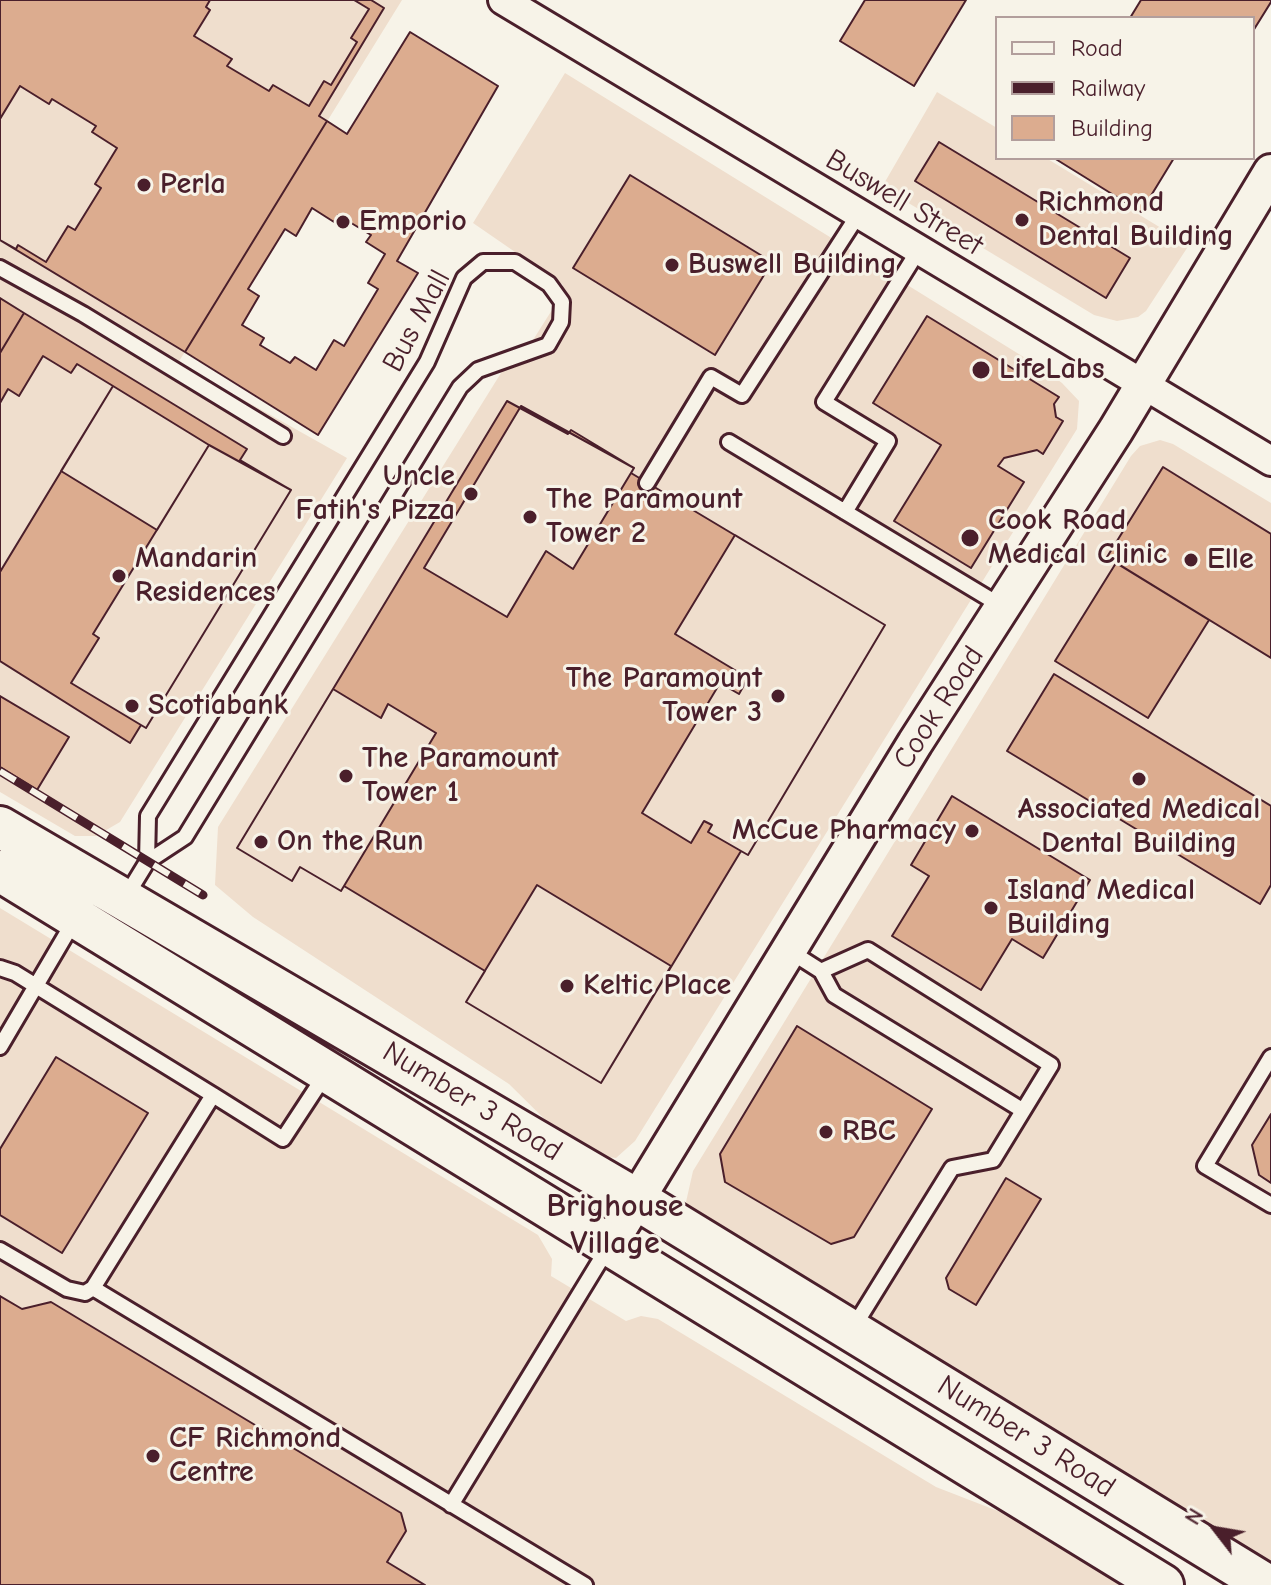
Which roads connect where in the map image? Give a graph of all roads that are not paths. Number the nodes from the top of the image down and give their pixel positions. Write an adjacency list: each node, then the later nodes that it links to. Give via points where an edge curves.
1 (503, 0): 3 (street, Buswell Street)
2 (1271, 172): 6 (street, Cook Road)
3 (858, 215): 4 (street, Buswell Street); 10 (lane, via 742,395 711,377)
4 (918, 251): 6 (street, Buswell Street); 11 (lane, via 824,402 888,441)
5 (0, 268): 7 (lane)
6 (1142, 387): 9 (street, Buswell Street); 12 (street, Cook Road)
7 (283, 436)
8 (729, 442): 11 (lane)
9 (1271, 461)
10 (647, 483)
11 (845, 512): 12 (lane)
12 (1003, 607): 17 (street, Cook Road)
13 (0, 827): 16 (main road, Number 3 Road)
14 (147, 862): 14 (lane, Bus Mall, via 185,837 460,387 478,370 548,345 561,322 562,302 549,284 515,262 483,262 464,278 427,362 148,816); 16 (lane, Bus Mall)
15 (0, 871): 16 (main road, Number 3 Road)
16 (107, 916): 20 (lane, Bus Mall); 23 (main road, Number 3 Road); 26 (main road, Number 3 Road)
17 (788, 950): 19 (lane); 26 (street, Cook Road)
18 (0, 968): 20 (lane)
19 (821, 971): 25 (lane, via 834,995); 25 (lane, via 868,950 1051,1065)
20 (36, 986): 21 (lane, Bus Mall); 24 (lane)
21 (0, 1047)
22 (1271, 1057): 27 (lane, via 1205,1166)
23 (327, 1072): 24 (lane, via 283,1139); 28 (main road, Number 3 Road)
24 (213, 1095): 30 (lane)
25 (1022, 1110): 31 (lane, via 993,1160 952,1168)
26 (636, 1199): 28 (street, Cook Road); 31 (main road, Number 3 Road)
27 (1271, 1205)
28 (609, 1245): 32 (lane); 34 (main road, Number 3 Road)
29 (0, 1250): 30 (lane, via 67,1289 85,1293)
30 (93, 1288): 32 (lane)
31 (853, 1329): 35 (main road, Number 3 Road)
32 (451, 1505): 33 (lane)
33 (585, 1585)
34 (1163, 1585)
35 (1267, 1585)

